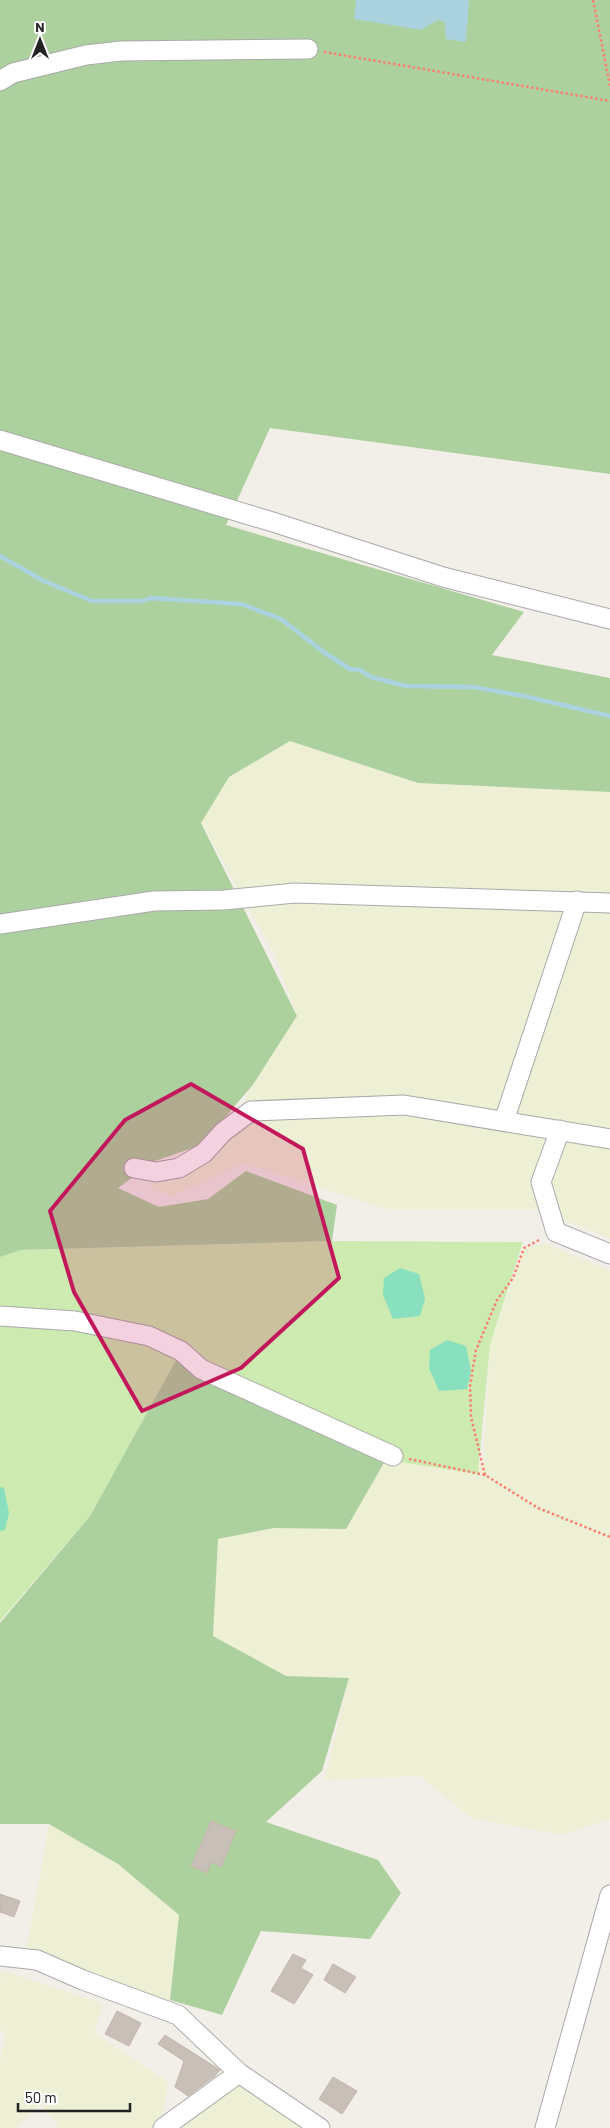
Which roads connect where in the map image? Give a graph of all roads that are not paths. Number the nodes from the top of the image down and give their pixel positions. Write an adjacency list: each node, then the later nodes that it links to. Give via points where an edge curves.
1 (308, 49): 2 (street, via 121,50 13,73)
2 (0, 81)
3 (0, 440): 4 (street, via 443,577)
4 (610, 619)
5 (577, 901): 6 (street); 7 (street, via 296,893 224,900 154,901); 8 (street)
6 (610, 903)
7 (0, 924)
8 (504, 1121): 9 (street); 11 (street, via 404,1105 251,1111 223,1132 204,1153 179,1168 156,1172)
9 (560, 1130): 10 (street); 12 (street, via 541,1182 556,1232)
10 (610, 1139)
11 (134, 1168)
12 (610, 1254)
13 (0, 1316): 14 (street, via 75,1321 149,1336 181,1351 201,1369)
14 (393, 1456)
15 (610, 1895): 20 (street)
16 (0, 1956): 17 (street, via 37,1960 178,2015)
17 (239, 2073): 18 (street); 19 (street)
18 (163, 2128)
19 (320, 2128)
20 (545, 2128)

